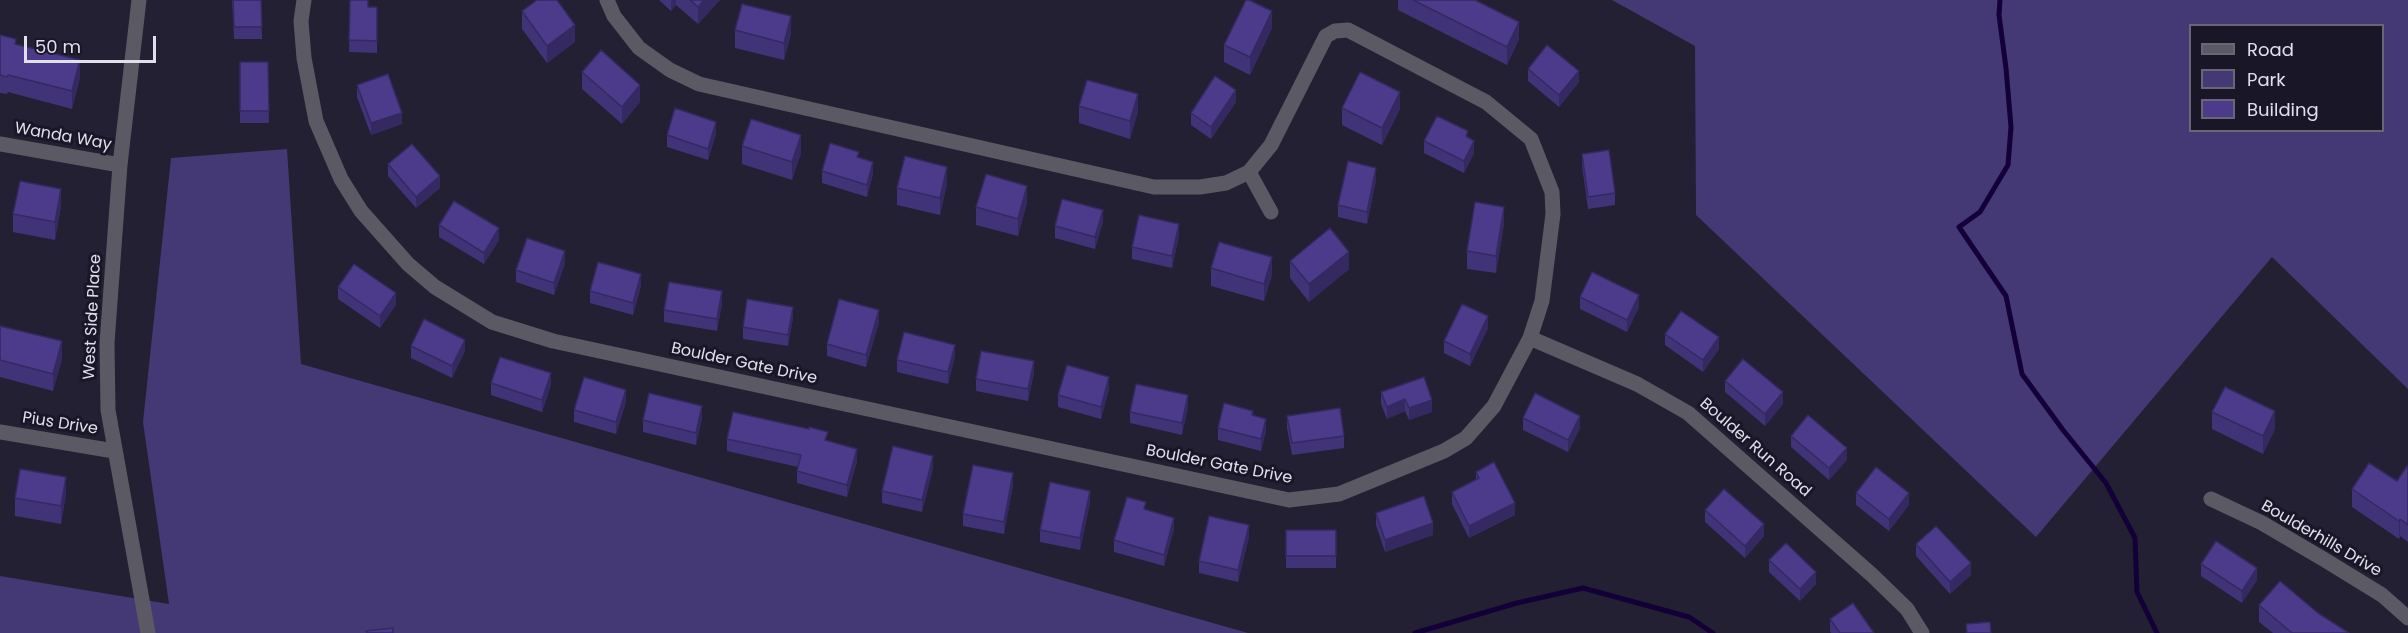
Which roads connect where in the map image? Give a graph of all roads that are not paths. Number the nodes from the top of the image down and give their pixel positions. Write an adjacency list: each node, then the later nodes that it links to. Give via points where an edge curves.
1 (140, 0): 5 (street, West Side Place)
2 (303, 0): 8 (street, Boulder Gate Drive, via 304,58 316,121 341,179 361,211 408,264 435,287 492,322 553,341 1289,500 1339,494 1444,451 1466,438 1494,406)
3 (607, 0): 6 (street, Boulder Gate Drive, via 614,16 639,48 699,84 1154,187 1200,188 1226,183)
4 (0, 144): 5 (street, Wanda Way)
5 (120, 165): 10 (street, West Side Place, via 107,343 108,410)
6 (1250, 172): 7 (street); 8 (street, Boulder Gate Drive, via 1271,145 1333,24 1486,102 1531,139 1552,192 1553,214 1542,301)
7 (1271, 212)
8 (1530, 338): 14 (street, Boulder Run Road, via 1637,384 1688,413 1872,575 1907,609)
9 (0, 432): 10 (street, Pius Drive)
10 (114, 451): 13 (street, West Side Place)
11 (2211, 499): 12 (street, Boulderhills Drive, via 2325,560 2382,595)
12 (2408, 618)
13 (148, 633)
14 (1922, 633)

